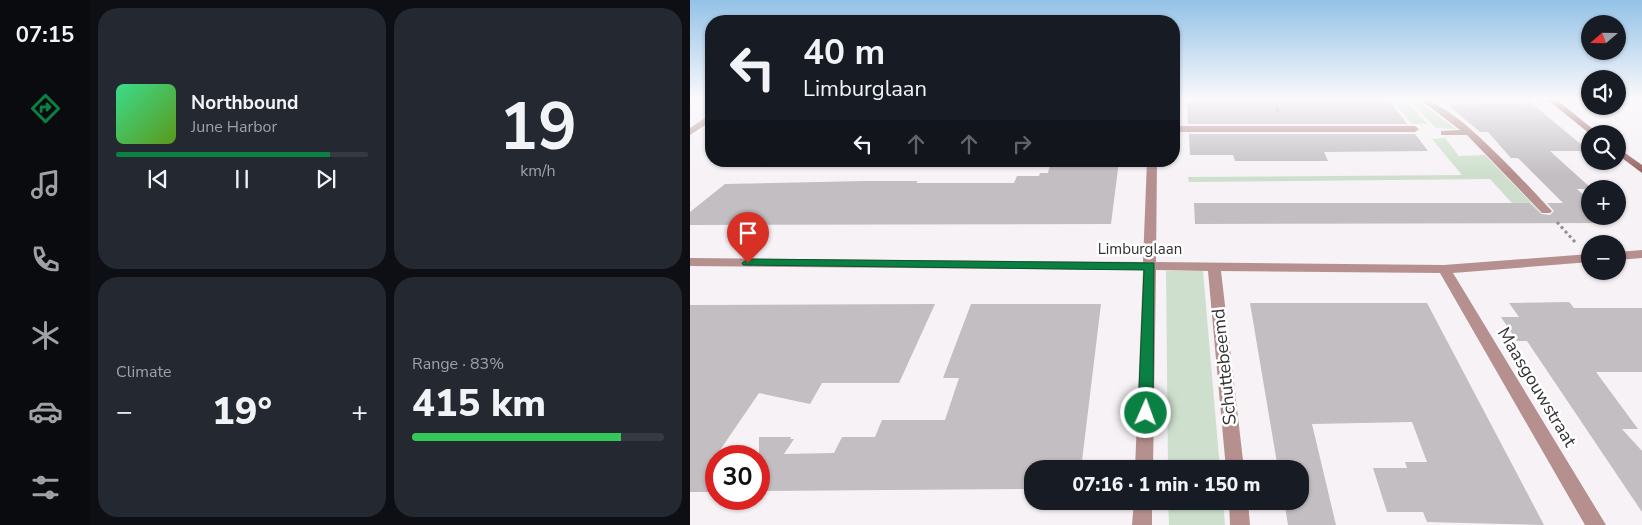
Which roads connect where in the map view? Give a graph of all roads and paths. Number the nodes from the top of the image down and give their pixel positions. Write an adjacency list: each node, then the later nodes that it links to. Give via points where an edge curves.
1 (1459, 124): 4 (street)
2 (1180, 128): 3 (street)
3 (1415, 129)
4 (1469, 132): 5 (street); 9 (street)
5 (1444, 133)
6 (1626, 157): 8 (street)
7 (1152, 167): 15 (street)
8 (1642, 170)
9 (1546, 211): 10 (path)
10 (1578, 245)
11 (1642, 254): 12 (street)
12 (1626, 255)
13 (1581, 259): 17 (street, Limburglaan)
14 (690, 262): 15 (street, Limburglaan)
15 (1150, 266): 16 (street, Limburglaan); 18 (street)
16 (1214, 266): 17 (street, Limburglaan); 19 (street, Schuttebeemd)
17 (1444, 269): 24 (street, Maasgouwstraat)
18 (1144, 460)
19 (1234, 460)
20 (1143, 510): 22 (street)
21 (1239, 510): 23 (street)
22 (1142, 525)
23 (1240, 525)
24 (1596, 525)

